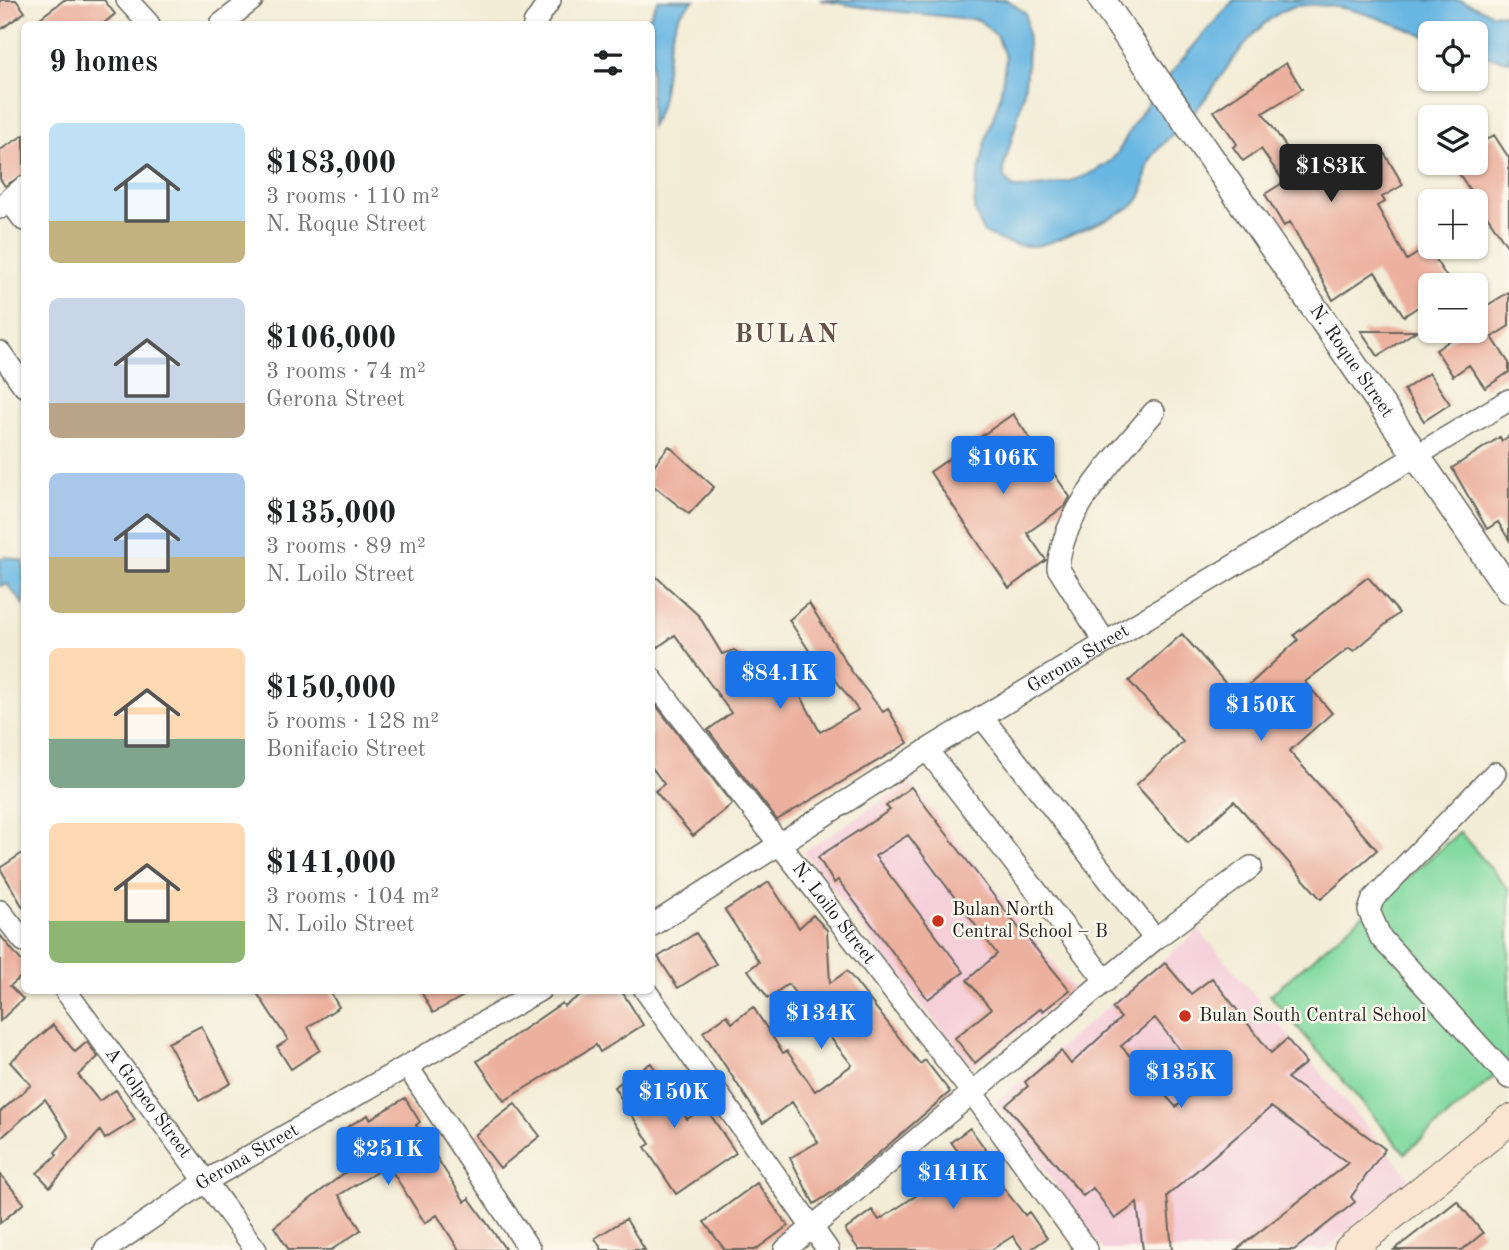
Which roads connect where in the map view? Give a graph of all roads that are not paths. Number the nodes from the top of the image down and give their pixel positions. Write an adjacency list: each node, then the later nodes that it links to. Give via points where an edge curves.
1 (127, 0): 5 (street)
2 (252, 0): 6 (street)
3 (550, 0): 7 (street)
4 (1102, 0): 14 (street, N. Roque Street)
5 (146, 21)
6 (225, 21)
7 (536, 21)
8 (11, 198): 9 (street)
9 (21, 215)
10 (0, 352): 11 (street)
11 (21, 382)
12 (1509, 400): 14 (street, Gerona Street)
13 (1154, 412): 16 (street, via 1085,496 1059,555 1058,568)
14 (1418, 456): 15 (street, N. Roque Street); 16 (street, Gerona Street)
15 (1509, 590)
16 (1105, 642): 18 (street, Gerona Street)
17 (655, 683): 21 (street, N. Loilo Street)
18 (982, 717): 19 (street, Gerona Street); 26 (street)
19 (927, 750): 21 (street, Gerona Street); 27 (street)
20 (1495, 773): 32 (street, via 1373,899 1369,911 1381,938)
21 (779, 846): 24 (street, Gerona Street); 33 (street, N. Loilo Street)
22 (1251, 867): 26 (street)
23 (0, 911): 25 (street)
24 (655, 924)
25 (21, 937)
26 (1156, 939): 27 (street)
27 (1106, 981): 33 (street)
28 (72, 994): 35 (street, A Golpeo Street)
29 (533, 994): 31 (street, Gerona Street)
30 (648, 994): 36 (street)
31 (407, 1066): 35 (street, Gerona Street); 39 (street)
32 (1509, 1078)
33 (973, 1094): 36 (street); 42 (street, N. Loilo Street)
34 (1509, 1120): 43 (main road)
35 (206, 1181): 37 (street, Gerona Street); 38 (street, A Golpeo Street)
36 (813, 1228): 40 (street); 41 (street)
37 (104, 1250)
38 (256, 1250)
39 (530, 1250)
40 (785, 1250)
41 (828, 1250)
42 (1087, 1250)
43 (1349, 1250)

